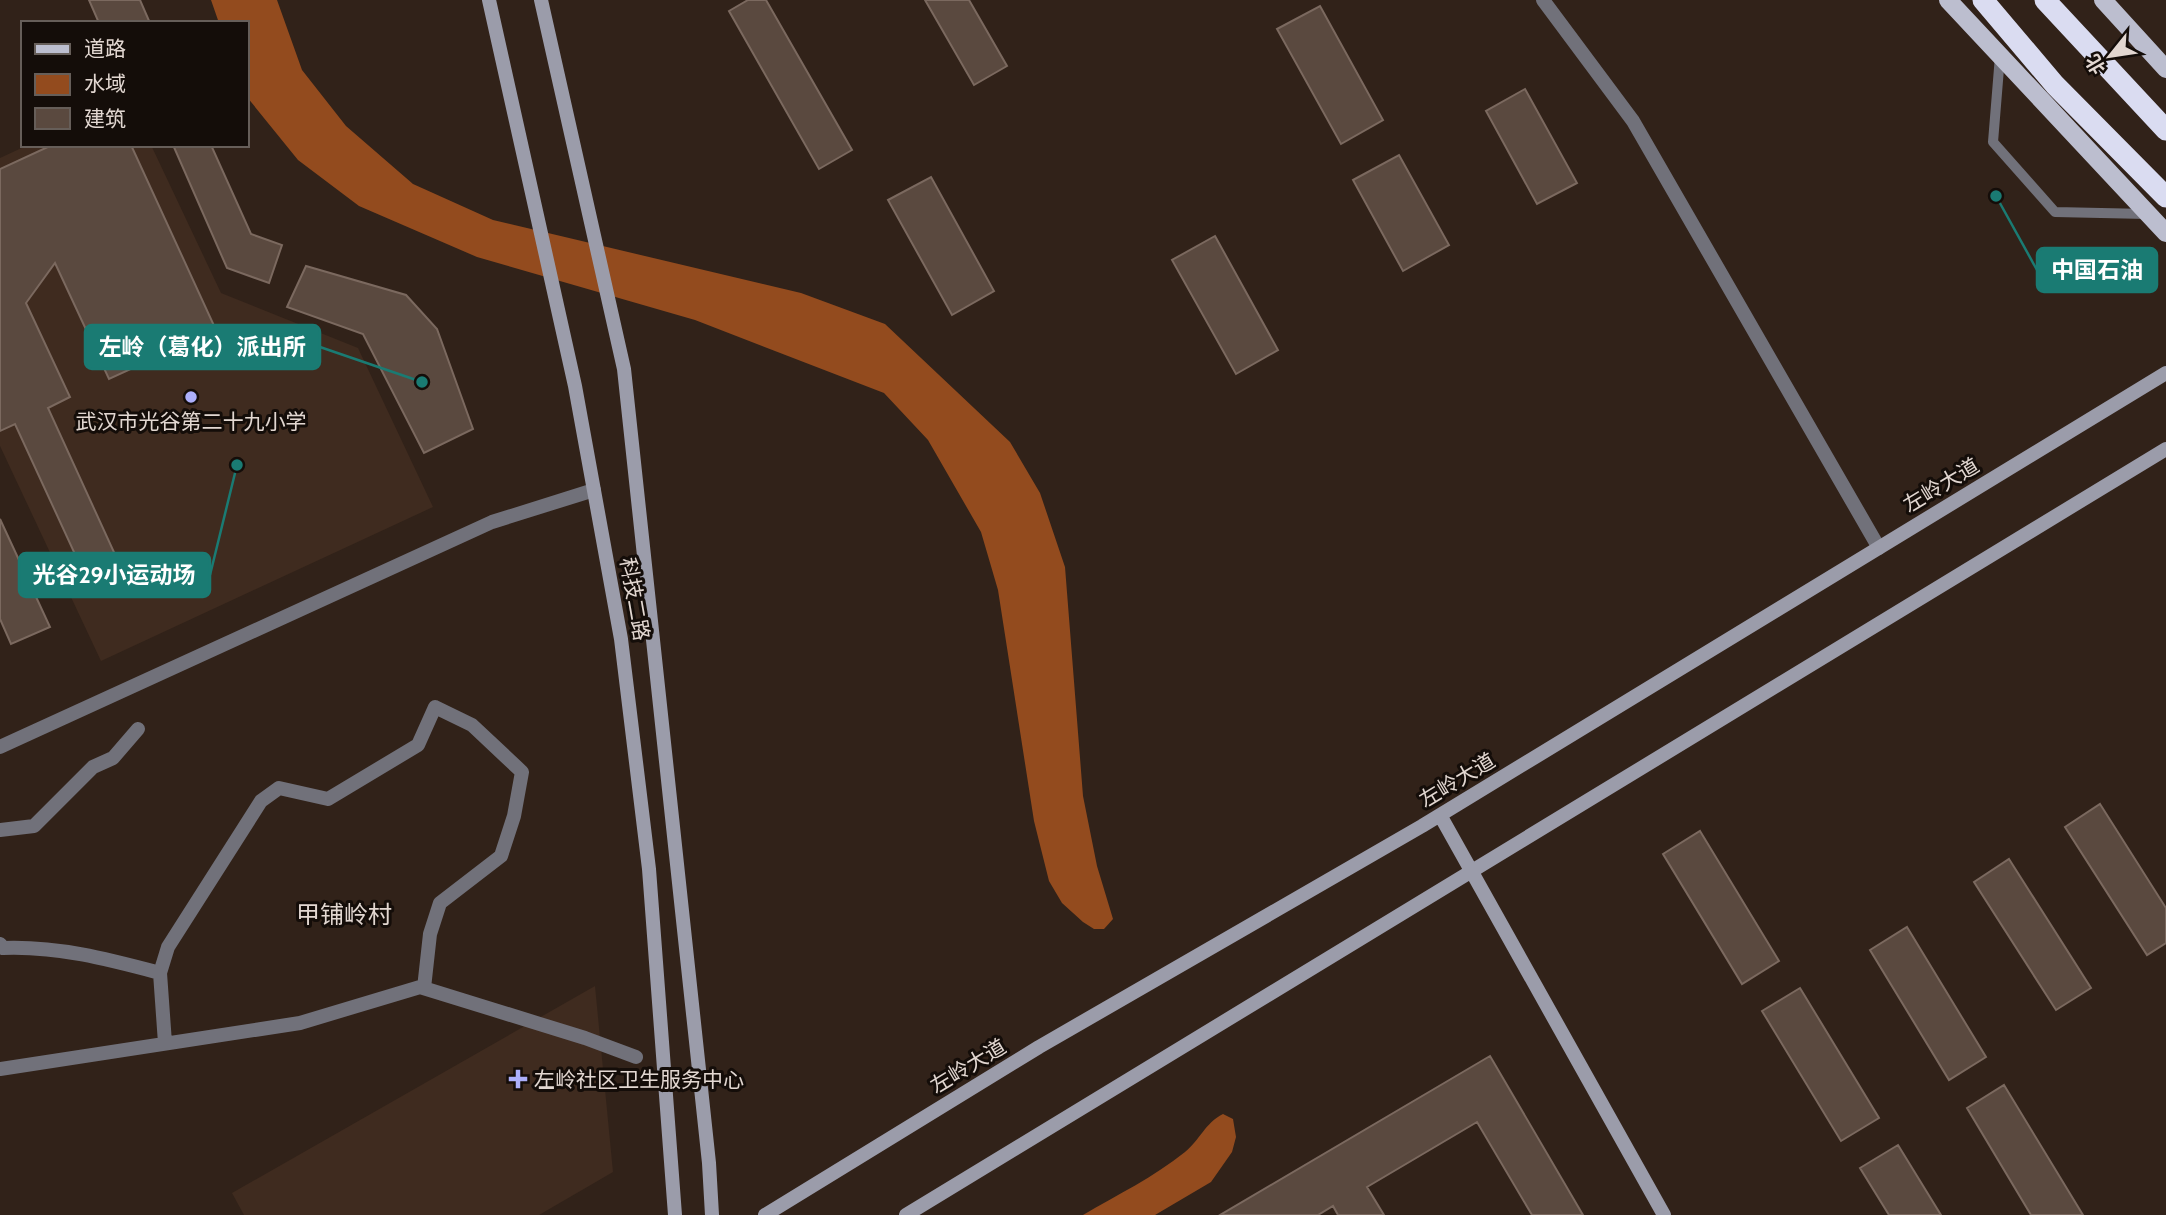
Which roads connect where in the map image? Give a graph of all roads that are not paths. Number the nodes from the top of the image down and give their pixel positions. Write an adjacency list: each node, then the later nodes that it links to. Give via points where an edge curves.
1 (489, 0): 16 (street, 科技二路)
2 (541, 0): 30 (street, 科技二路, via 624,369)
3 (1543, 0): 17 (street, via 1633,121)
4 (1948, 0): 8 (main road)
5 (1983, 0): 11 (highway, via 2054,85)
6 (2045, 0): 10 (highway)
7 (2103, 0): 9 (main road)
8 (2000, 55): 12 (main road); 12 (lane, via 1993,142 2055,212)
9 (2166, 69)
10 (2166, 130)
11 (2166, 197)
12 (2148, 214): 13 (main road)
13 (2166, 233)
14 (2166, 373): 17 (street, 左岭大道)
15 (2166, 449): 22 (street)
16 (594, 490): 19 (street, via 492,522); 29 (street, 科技二路, via 621,639 649,869)
17 (1879, 548): 20 (street, 左岭大道)
18 (138, 729): 21 (street, via 113,758 93,767 34,826)
19 (0, 747)
20 (1440, 815): 22 (street); 31 (street, 左岭大道, via 1039,1047)
21 (0, 830)
22 (1471, 871): 32 (street); 33 (street)
23 (0, 944): 24 (street, via 3,948 43,946 84,953)
24 (160, 973): 25 (street, via 168,947 261,802 279,788 328,799 418,746 435,707 472,725 522,772 501,856 440,903 430,934); 26 (street)
25 (424, 988): 26 (street, via 300,1023); 27 (street)
26 (165, 1043): 28 (street)
27 (636, 1057)
28 (0, 1069)
29 (675, 1215)
30 (712, 1215)
31 (765, 1215)
32 (906, 1215)
33 (1664, 1215)

